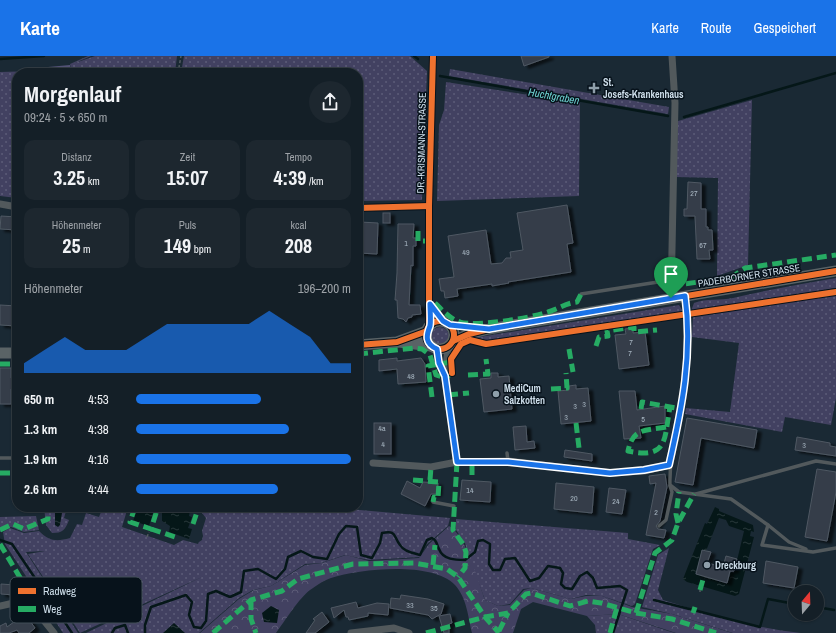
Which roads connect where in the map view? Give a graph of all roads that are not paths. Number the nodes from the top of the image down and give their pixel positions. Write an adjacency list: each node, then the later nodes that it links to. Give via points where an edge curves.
1 (433, 56): 5 (street, DR.-KRISMANN-STRASSE)
2 (672, 56): 8 (street, via 675,103)
3 (0, 204): 4 (street)
4 (12, 205)
5 (429, 206): 6 (street); 12 (street, DR.-KRISMANN-STRASSE)
6 (363, 208)
7 (836, 271): 10 (main road, PADERBORNER STRASSE)
8 (671, 280): 9 (lane); 11 (street)
9 (581, 294)
10 (685, 296): 11 (main road, PADERBORNER STRASSE); 29 (lane, via 688,328 686,381)
11 (671, 298): 15 (main road, PADERBORNER STRASSE)
12 (430, 304): 13 (street); 14 (street, DR.-KRISMANN-STRASSE)
13 (447, 323): 14 (main road, PADERBORNER STRASSE, via 436,322); 15 (main road, PADERBORNER STRASSE); 18 (main road, via 454,333)
14 (428, 329): 16 (main road, PADERBORNER STRASSE); 18 (main road, via 427,339)
15 (489, 329): 18 (main road, PADERBORNER STRASSE, via 469,334)
16 (397, 342): 17 (main road, PADERBORNER STRASSE); 18 (main road, PADERBORNER STRASSE)
17 (363, 345)
18 (442, 346): 21 (street); 21 (street, via 439,363)
19 (0, 353): 20 (main road)
20 (12, 353)
21 (445, 376): 25 (street)
22 (507, 453): 26 (lane)
23 (0, 458): 24 (lane)
24 (12, 458)
25 (457, 462): 26 (street); 27 (street, via 431,467)
26 (508, 462): 29 (street, via 610,473)
27 (373, 464)
28 (836, 464): 31 (lane, via 816,461)
29 (669, 465): 30 (lane)
30 (670, 485): 31 (lane, via 679,492); 34 (lane, via 672,492 666,520)
31 (694, 494): 35 (lane, via 731,499)
32 (433, 502): 33 (lane)
33 (454, 506)
34 (659, 526)
35 (768, 526): 37 (lane, via 789,542); 37 (lane, via 762,545)
36 (836, 548): 37 (lane)
37 (813, 552)
38 (10, 604): 39 (street)
39 (0, 606)
40 (46, 623): 42 (street)
41 (365, 630): 43 (street); 44 (street); 45 (street, via 394,628)
42 (54, 633)
43 (351, 633)
44 (375, 633)
45 (409, 633)

